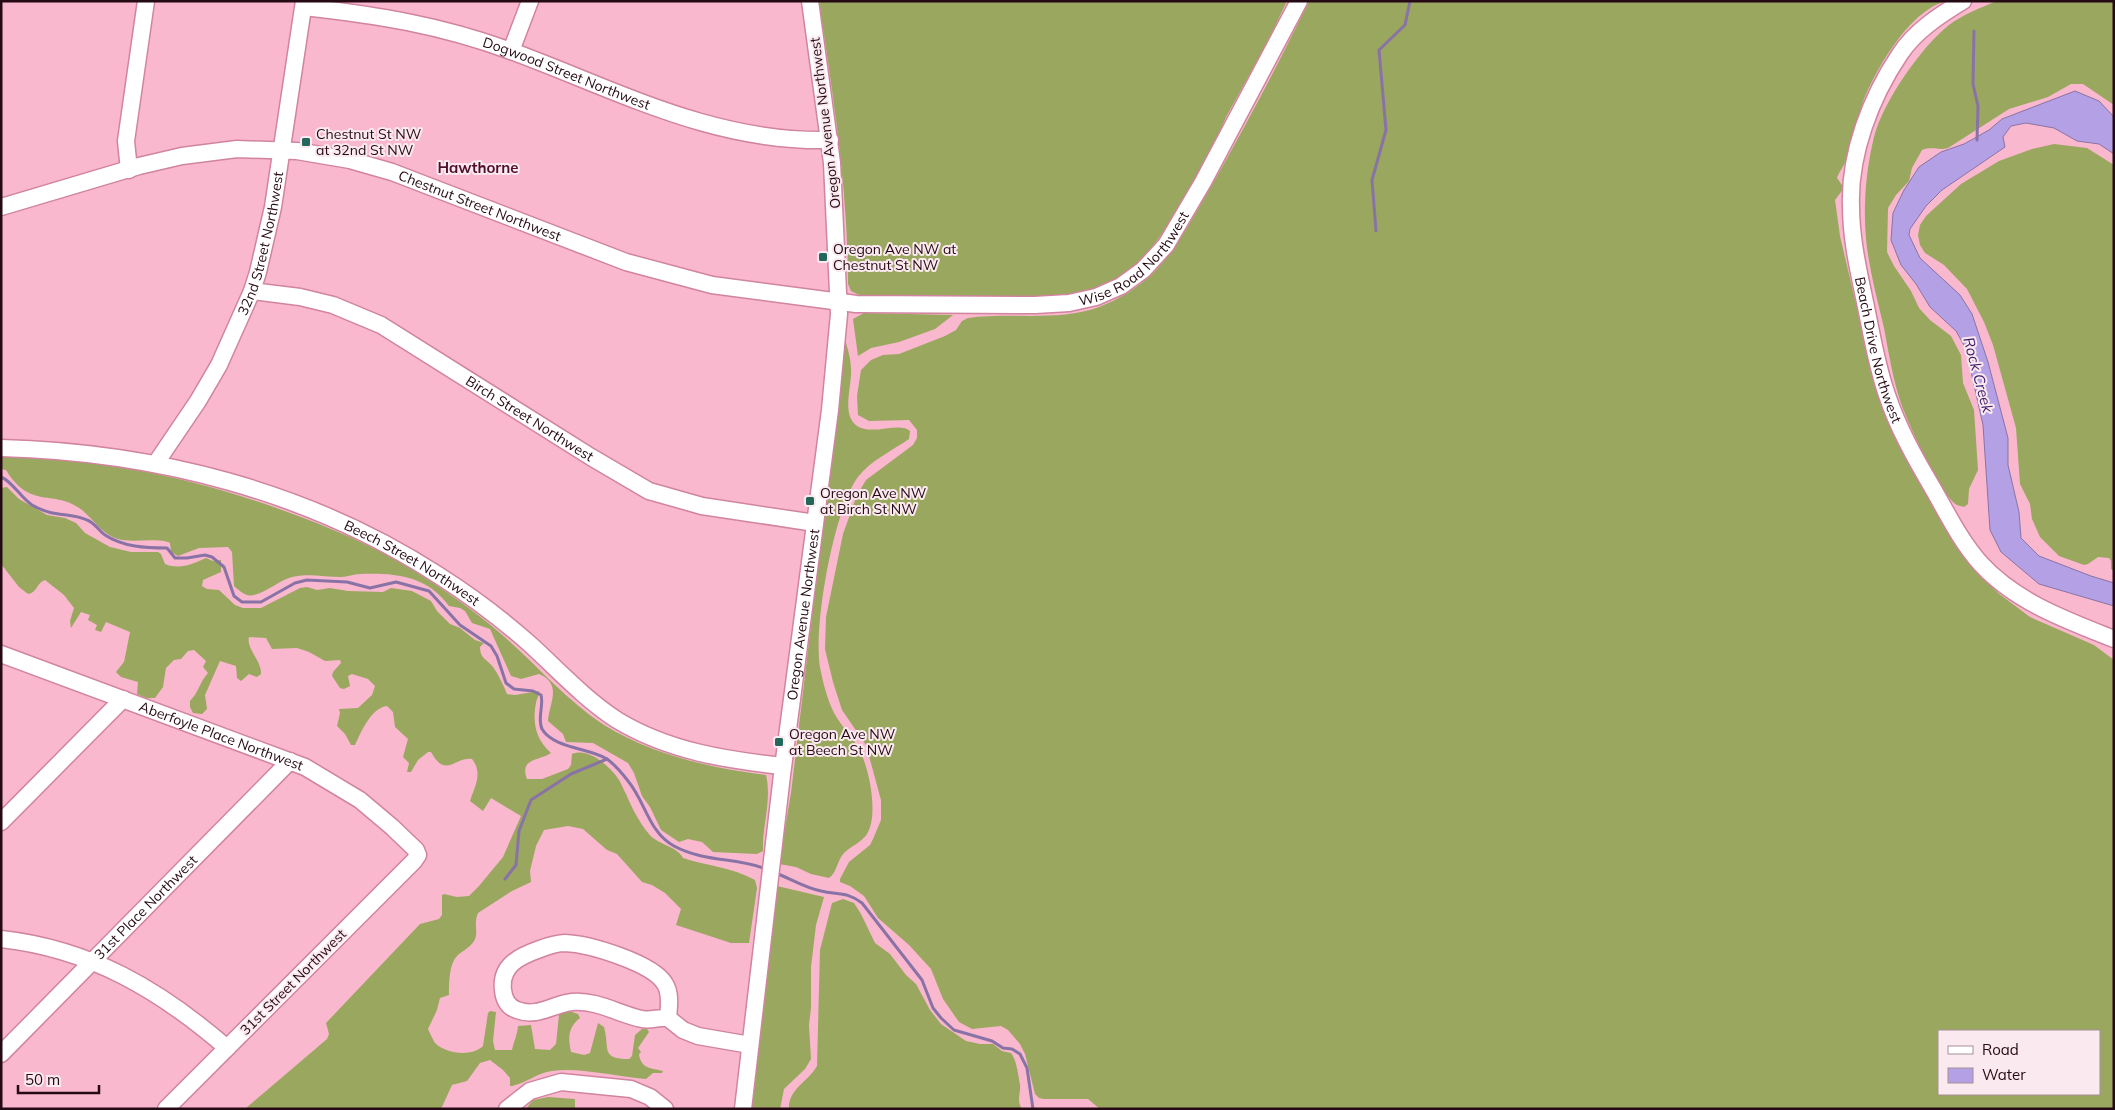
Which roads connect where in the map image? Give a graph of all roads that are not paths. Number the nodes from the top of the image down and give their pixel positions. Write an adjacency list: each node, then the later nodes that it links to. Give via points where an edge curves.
1 (146, 1): 10 (street, via 126,141)
2 (530, 1): 7 (street)
3 (810, 1): 8 (street, Oregon Avenue Northwest)
4 (1299, 1): 13 (street, Wise Road Northwest, via 1176,231 1150,262 1126,283 1096,297 1052,305)
5 (1963, 1): 17 (street, Beach Drive Northwest, via 1933,19 1900,53 1874,100 1860,138 1850,205 1854,251 1874,346 1887,395 1908,445 1980,563 2024,598)
6 (304, 4): 7 (street, Dogwood Street Northwest, via 419,23); 9 (street, 32nd Street Northwest)
7 (511, 51): 8 (street, Dogwood Street Northwest, via 697,122 755,135)
8 (830, 140): 13 (street, Oregon Avenue Northwest)
9 (281, 150): 10 (street, Chestnut Street Northwest, via 237,149 196,154); 12 (street, 32nd Street Northwest, via 268,235); 13 (street, Chestnut Street Northwest, via 325,155 385,169 656,272 728,288)
10 (129, 170): 11 (street, Chestnut Street Northwest)
11 (1, 207)
12 (252, 291): 15 (street, 32nd Street Northwest, via 212,377); 16 (street, Birch Street Northwest, via 333,305 381,325 649,491 702,506)
13 (839, 302): 16 (street, Oregon Avenue Northwest, via 835,369)
14 (1, 448): 15 (street, Beech Street Northwest, via 71,451)
15 (156, 463): 21 (street, Beech Street Northwest, via 265,493 336,520 396,549 480,605 598,706 629,726 691,752)
16 (816, 523): 21 (street, Oregon Avenue Northwest)
17 (2114, 639)
18 (1, 654): 19 (street, Aberfoyle Place Northwest)
19 (123, 699): 20 (street, Aberfoyle Place Northwest); 22 (street)
20 (290, 761): 23 (street, Aberfoyle Place Northwest, via 351,793 392,827); 25 (street, 31st Place Northwest)
21 (783, 766): 27 (street, Oregon Avenue Northwest)
22 (1, 822)
23 (418, 855): 28 (street, 31st Street Northwest)
24 (1, 939): 25 (street, via 51,947)
25 (94, 962): 28 (street, via 165,999); 29 (street, 31st Place Northwest)
26 (668, 1018): 26 (street, via 642,1019 584,1002 523,1012 506,1002 502,988 504,977 513,962 523,955 558,944 582,945 620,956 658,976 668,992); 27 (street, via 683,1030 698,1036)
27 (750, 1045): 33 (street, Oregon Avenue Northwest)
28 (227, 1048): 30 (street, 31st Street Northwest)
29 (1, 1054)
30 (166, 1109)
31 (508, 1109): 32 (street, via 530,1091 561,1082 636,1091 650,1097)
32 (664, 1109)
33 (743, 1109)

